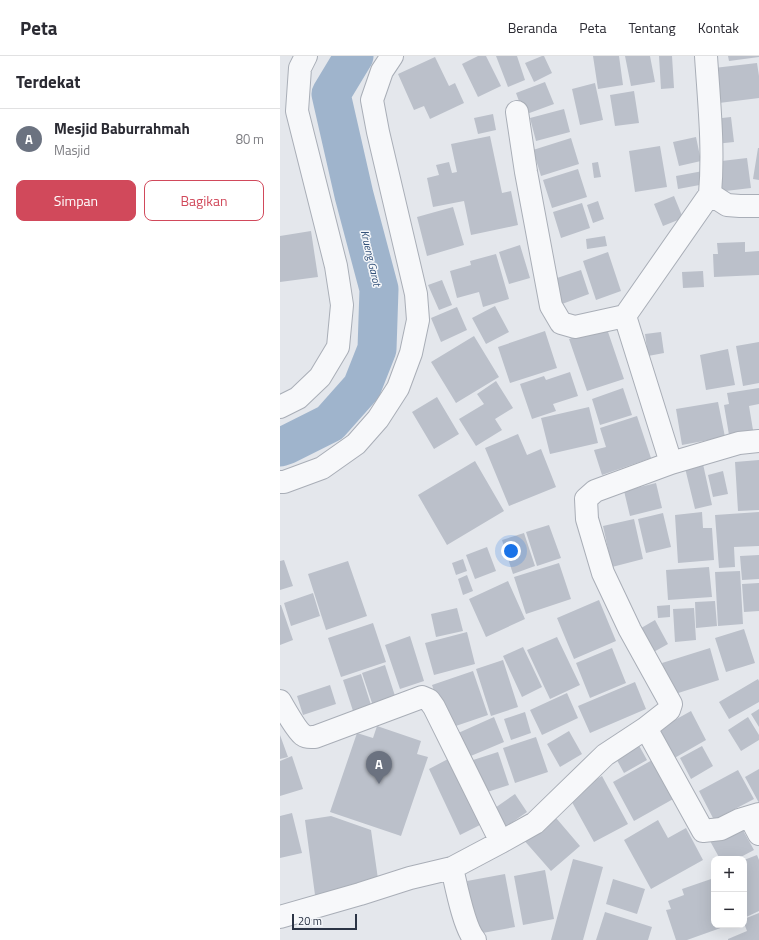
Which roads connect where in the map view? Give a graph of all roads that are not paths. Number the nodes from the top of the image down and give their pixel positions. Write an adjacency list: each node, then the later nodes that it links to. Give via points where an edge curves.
1 (306, 56): 8 (street, via 300,68 297,111 336,266 342,305 338,347 320,377 298,398)
2 (392, 56): 11 (street, via 382,71 372,100 416,294 418,320 411,353 398,388 378,419 356,444 322,468)
3 (706, 56): 5 (street, via 710,118)
4 (516, 112): 7 (street, via 551,306 561,323 575,327)
5 (710, 194): 6 (street, via 727,205); 7 (street)
6 (759, 206)
7 (625, 316): 10 (street)
8 (280, 407)
9 (759, 441): 10 (street, via 739,443)
10 (670, 463): 13 (street, via 595,491 586,499 587,519 603,573 630,630 671,704 670,710)
11 (280, 482)
12 (280, 701): 15 (street, via 302,734 308,738 422,697 429,700)
13 (646, 728): 14 (street, via 704,831 720,829 739,820); 15 (street, via 605,755 535,823)
14 (756, 821)
15 (501, 842): 16 (street)
16 (452, 868): 17 (street); 18 (street, via 466,922)
17 (280, 917)
18 (475, 940)

